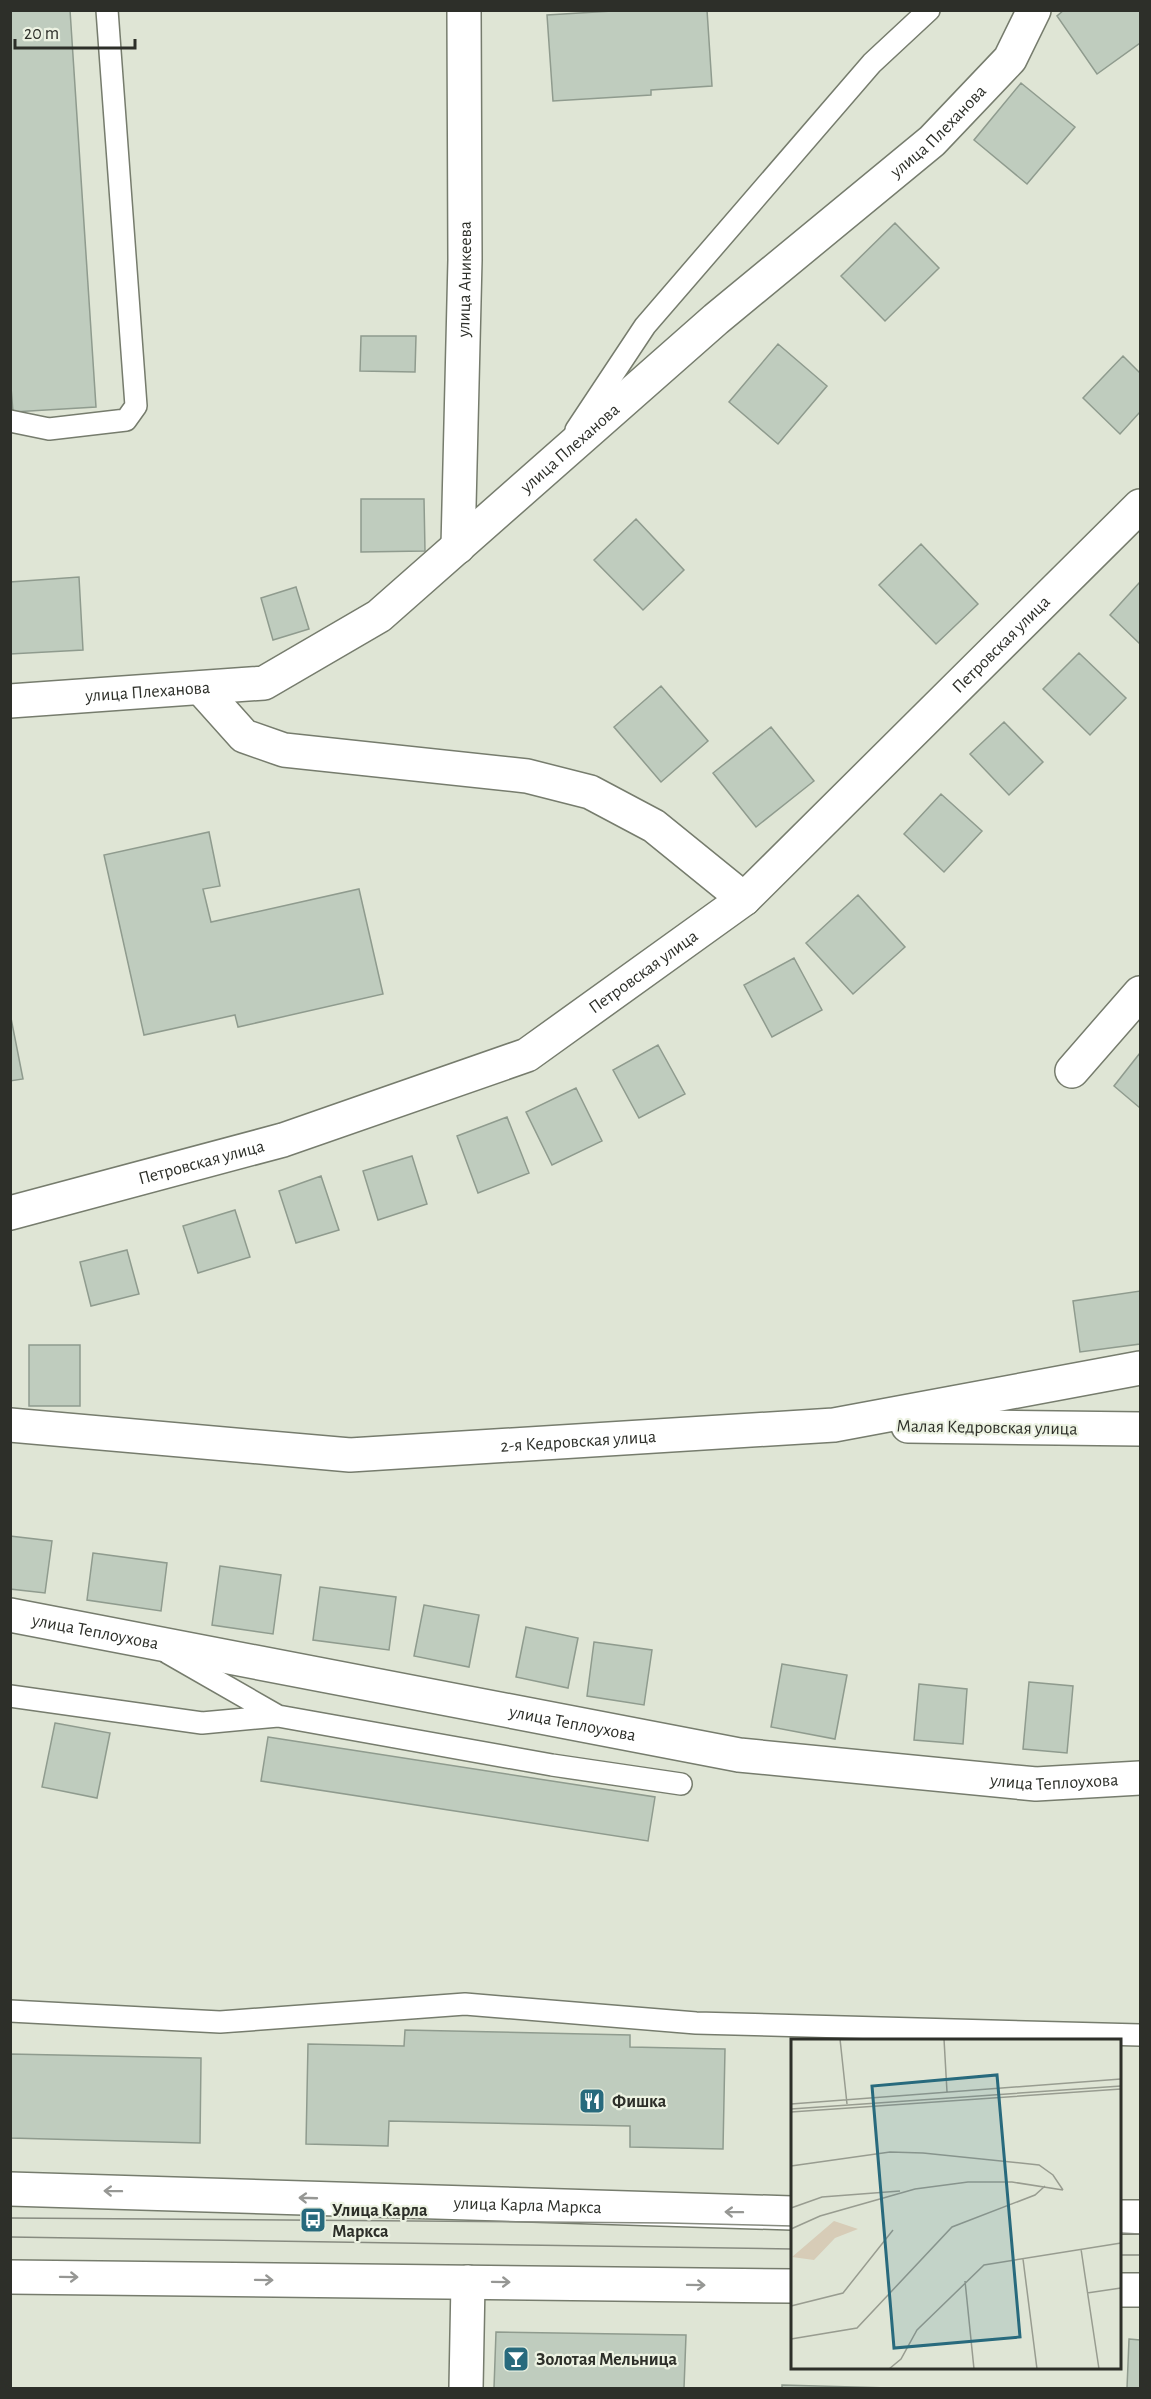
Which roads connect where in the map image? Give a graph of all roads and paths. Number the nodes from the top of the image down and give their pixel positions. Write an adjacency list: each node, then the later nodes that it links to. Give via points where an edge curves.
1 (107, 10): 5 (lane, via 136,406 126,420 49,429)
2 (464, 10): 8 (street, улица Аникеева, via 465,260)
3 (929, 10): 6 (lane, via 872,63 645,326)
4 (1034, 13): 6 (street, улица Плеханова, via 1010,59 932,141 716,320)
5 (10, 421)
6 (556, 460): 8 (street, улица Плеханова)
7 (1140, 506): 11 (street, Петровская улица)
8 (458, 547): 9 (street, улица Плеханова, via 380,616 264,683)
9 (201, 688): 10 (street, улица Плеханова); 11 (street, via 244,736 284,750 528,776 590,792 654,826)
10 (10, 701)
11 (744, 899): 14 (street, Петровская улица, via 527,1055 283,1140)
12 (1140, 993): 13 (street)
13 (1072, 1071)
14 (10, 1213)
15 (1140, 1368): 17 (street, 2-я Кедровская улица)
16 (10, 1425): 17 (street, 2-я Кедровская улица, via 350,1455)
17 (834, 1425): 18 (street, Малая Кедровская улица)
18 (1140, 1429)
19 (10, 1615): 20 (street, улица Теплоухова)
20 (152, 1644): 22 (lane); 23 (street, улица Теплоухова, via 739,1755 1036,1784)
21 (10, 1696): 22 (lane, via 202,1723)
22 (278, 1716): 24 (lane, via 552,1766)
23 (1140, 1778)
24 (681, 1784)
25 (10, 2011): 26 (lane, via 220,2022 465,2004 696,2023)
26 (1140, 2035)
27 (10, 2189): 28 (street, улица Карла Маркса, one-way to 27)
28 (791, 2213)
29 (1121, 2217): 30 (street)
30 (1140, 2217)
31 (10, 2277): 32 (street, one-way to 32)
32 (468, 2282): 33 (street, one-way to 33); 36 (street)
33 (791, 2286)
34 (1121, 2290): 35 (street)
35 (1140, 2290)
36 (466, 2388)

